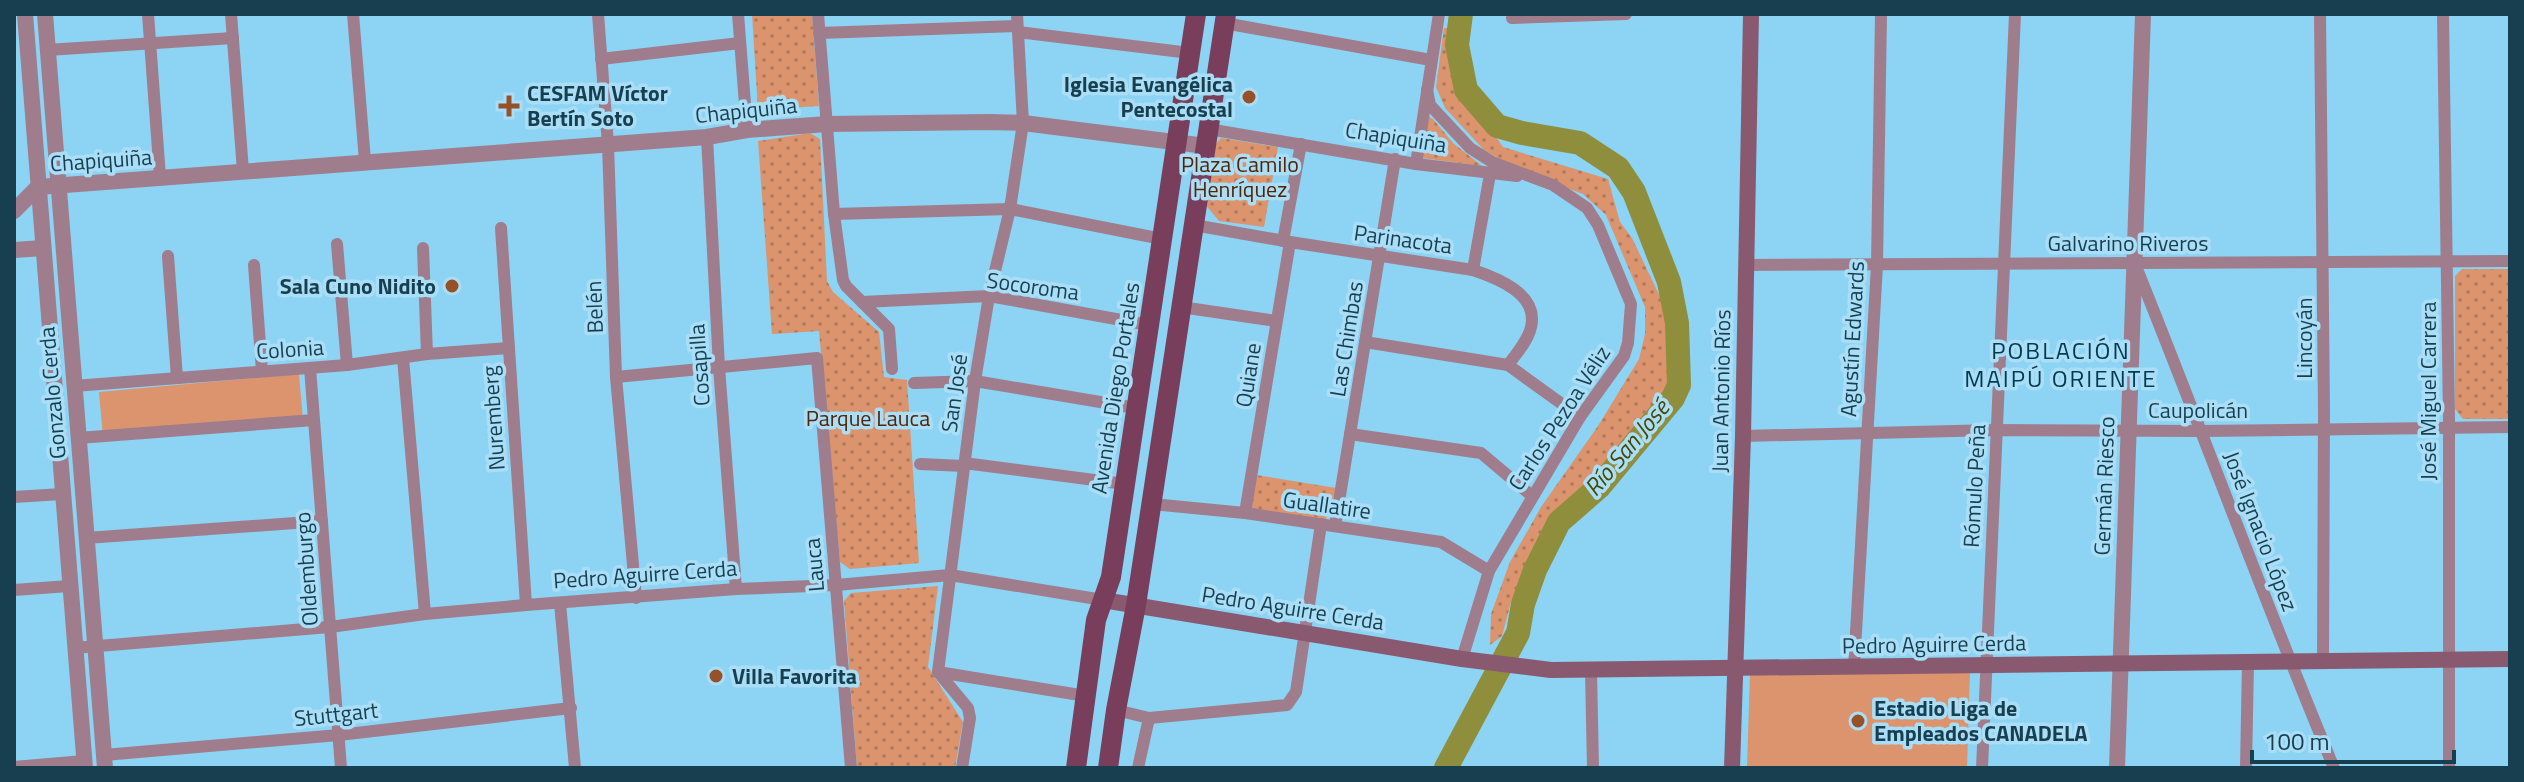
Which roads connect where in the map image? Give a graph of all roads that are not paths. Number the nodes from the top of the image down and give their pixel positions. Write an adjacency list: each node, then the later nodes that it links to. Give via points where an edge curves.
1 (25, 14): 29 (street, Gonzalo Cerda)
2 (45, 14): 25 (street, Gonzalo Cerda)
3 (148, 14): 24 (street)
4 (231, 14): 22 (street)
5 (353, 14): 40 (street)
6 (598, 14): 27 (street, Belén)
7 (738, 14): 23 (street)
8 (818, 14): 21 (street)
9 (1196, 14): 26 (main road, Avenida Diego Portales)
10 (1439, 14): 28 (street)
11 (1626, 14): 19 (street)
12 (1751, 14): 67 (main road, Juan Antonio Ríos)
13 (1881, 14): 68 (street, Agustín Edwards)
14 (2015, 14): 65 (street, Rómulo Peña)
15 (2143, 14): 64 (street, Germán Riesco)
16 (2320, 14): 62 (street, Lincoyán)
17 (2443, 14): 63 (street, José Miguel Carrera)
18 (1225, 18): 28 (street); 35 (main road)
19 (1512, 18)
20 (1017, 24): 21 (street); 26 (street); 31 (street, San José)
21 (819, 33): 32 (street)
22 (233, 38): 24 (street); 42 (street)
23 (740, 43): 27 (street); 33 (street)
24 (150, 44): 25 (street); 44 (street)
25 (47, 50): 46 (street, Gonzalo Cerda)
26 (1190, 53): 36 (main road, Avenida Diego Portales)
27 (601, 59): 38 (street, Belén)
28 (1431, 60): 30 (street)
29 (21, 68): 47 (street, Gonzalo Cerda)
30 (1427, 90): 41 (street); 45 (street, Carlos Pezoa Véliz, via 1430,105 1470,148)
31 (1023, 123): 32 (street, Chapiquiña); 36 (street, Chapiquiña); 48 (street, San José)
32 (827, 124): 33 (street, Chapiquiña); 50 (street)
33 (747, 130): 34 (street, Chapiquiña)
34 (707, 137): 38 (street, Chapiquiña); 81 (street, Cosapilla)
35 (1207, 138): 36 (street, Chapiquiña); 37 (street, Chapiquiña); 51 (main road)
36 (1177, 141): 53 (main road, Avenida Diego Portales)
37 (1301, 144): 39 (street, Chapiquiña); 54 (street, Quiane)
38 (608, 145): 40 (street, Chapiquiña); 85 (street, Belén)
39 (1395, 159): 41 (street, Chapiquiña); 60 (street, Las Chimbas)
40 (365, 161): 42 (street, Chapiquiña)
41 (1416, 164): 43 (street, Chapiquiña)
42 (243, 171): 44 (street, Chapiquiña)
43 (1490, 174): 45 (street, Chapiquiña); 69 (street)
44 (160, 177): 46 (street, Chapiquiña)
45 (1529, 177): 91 (street, Carlos Pezoa Véliz, via 1553,185 1587,208 1631,304 1624,356)
46 (57, 185): 47 (street, Chapiquiña); 89 (street, Gonzalo Cerda)
47 (38, 187): 49 (street, Chapiquiña); 56 (street, Gonzalo Cerda)
48 (1010, 209): 50 (street); 53 (street); 70 (street, San José)
49 (14, 211)
50 (834, 214): 71 (street, via 844,283)
51 (1194, 225): 54 (street, Parinacota); 72 (main road)
52 (501, 228): 76 (street, Nuremberg)
53 (1162, 239): 74 (main road, Avenida Diego Portales)
54 (1287, 242): 60 (street, Parinacota); 73 (street, Quiane)
55 (337, 244): 79 (street)
56 (43, 248): 58 (street); 106 (street, Gonzalo Cerda)
57 (423, 248): 77 (street)
58 (14, 250)
59 (168, 256): 86 (street)
60 (1380, 256): 69 (street, Parinacota); 75 (street, Las Chimbas)
61 (2510, 261): 63 (street, Galvarino Riveros)
62 (2323, 262): 63 (street, Galvarino Riveros); 64 (street, Galvarino Riveros); 94 (street, Lincoyán)
63 (2447, 262): 95 (street, José Miguel Carrera)
64 (2134, 263): 65 (street, Galvarino Riveros); 97 (street, Germán Riesco); 98 (street, José Ignacio López)
65 (2004, 264): 68 (street, Galvarino Riveros); 96 (street, Rómulo Peña)
66 (254, 265): 84 (street)
67 (1746, 265): 68 (street, Galvarino Riveros); 101 (main road, Juan Antonio Ríos)
68 (1877, 265): 100 (street, Agustín Edwards)
69 (1473, 270): 80 (street, Parinacota, via 1508,284 1528,303 1531,327)
70 (989, 296): 71 (street, Socoroma); 74 (street, Socoroma); 87 (street, San José)
71 (862, 302): 83 (street, via 889,329)
72 (1181, 307): 73 (street); 109 (main road)
73 (1276, 321): 110 (street, Quiane)
74 (1149, 325): 90 (main road, Avenida Diego Portales)
75 (1365, 342): 80 (street); 99 (street, Las Chimbas)
76 (509, 348): 77 (street, Colonia); 124 (street, Nuremberg)
77 (427, 354): 78 (street, Colonia)
78 (403, 358): 79 (street, Colonia); 126 (street)
79 (347, 365): 82 (street, Colonia)
80 (1508, 365): 91 (street)
81 (719, 367): 85 (street); 117 (street, Lauca, via 817,358); 119 (street, Cosapilla)
82 (310, 368): 84 (street, Colonia); 92 (street, Oldemburgo)
83 (892, 369)
84 (262, 371): 86 (street, Colonia)
85 (616, 377): 121 (street, Belén)
86 (177, 378): 89 (street, Colonia)
87 (975, 381): 88 (street); 90 (street); 104 (street, San José)
88 (914, 383)
89 (74, 386): 102 (street, Gonzalo Cerda)
90 (1136, 408): 105 (main road, Avenida Diego Portales)
91 (1580, 417): 107 (street, Carlos Pezoa Véliz)
92 (314, 420): 102 (street); 111 (street, Oldemburgo)
93 (2510, 427): 95 (street, Caupolicán)
94 (2324, 428): 95 (street, Caupolicán); 98 (street, Caupolicán); 134 (street, Lincoyán)
95 (2449, 428): 133 (street, José Miguel Carrera)
96 (1996, 430): 97 (street, Caupolicán); 100 (street, Caupolicán); 138 (street, Rómulo Peña)
97 (2128, 430): 98 (street, Caupolicán); 137 (street, Germán Riesco)
98 (2202, 431): 136 (street, José Ignacio López)
99 (1350, 434): 107 (street, via 1481,453); 113 (street, Las Chimbas)
100 (1866, 434): 101 (street, Caupolicán); 139 (street, Agustín Edwards)
101 (1743, 436): 140 (main road, Juan Antonio Ríos)
102 (78, 438): 114 (street, Gonzalo Cerda)
103 (920, 464): 104 (street)
104 (964, 465): 105 (street); 116 (street, San José)
105 (1125, 484): 122 (main road, Avenida Diego Portales)
106 (62, 494): 108 (street); 118 (street, Gonzalo Cerda)
107 (1532, 496): 115 (street, Carlos Pezoa Véliz)
108 (14, 497)
109 (1152, 504): 110 (street, Guallatire); 125 (main road)
110 (1245, 513): 112 (street, Guallatire)
111 (322, 521): 114 (street); 127 (street, Oldemburgo)
112 (1321, 524): 113 (street, Guallatire); 128 (street)
113 (1335, 526): 115 (street, Guallatire, via 1441,542)
114 (86, 538): 129 (street, Gonzalo Cerda)
115 (1489, 571): 131 (street, Carlos Pezoa Véliz)
116 (950, 575): 117 (street, Pedro Aguirre Cerda); 122 (street, Pedro Aguirre Cerda); 142 (street, San José)
117 (836, 585): 119 (street, Pedro Aguirre Cerda); 153 (street, Lauca)
118 (69, 586): 120 (street); 130 (street, Gonzalo Cerda)
119 (736, 589): 121 (street, Pedro Aguirre Cerda)
120 (14, 590)
121 (636, 598): 123 (street, Pedro Aguirre Cerda)
122 (1103, 600): 125 (main road, Pedro Aguirre Cerda); 143 (main road, Avenida Diego Portales)
123 (560, 603): 124 (street, Pedro Aguirre Cerda); 144 (street)
124 (526, 605): 126 (street, Pedro Aguirre Cerda)
125 (1136, 605): 128 (main road, Pedro Aguirre Cerda); 145 (main road)
126 (425, 614): 127 (street, Pedro Aguirre Cerda)
127 (330, 627): 129 (street, Pedro Aguirre Cerda); 147 (street, Oldemburgo)
128 (1305, 633): 131 (main road, Pedro Aguirre Cerda); 146 (street, via 1296,692 1287,705)
129 (95, 646): 130 (street, Pedro Aguirre Cerda); 148 (street, Gonzalo Cerda)
130 (74, 648): 149 (street, Gonzalo Cerda)
131 (1462, 659): 141 (main road, Pedro Aguirre Cerda)
132 (2510, 659): 133 (main road, Pedro Aguirre Cerda)
133 (2448, 660): 134 (main road, Pedro Aguirre Cerda); 164 (street, José Miguel Carrera)
134 (2323, 661): 136 (main road, Pedro Aguirre Cerda)
135 (2248, 662): 136 (main road, Pedro Aguirre Cerda); 137 (main road, Pedro Aguirre Cerda); 162 (street)
136 (2289, 662): 163 (street, José Ignacio López)
137 (2120, 664): 138 (main road, Pedro Aguirre Cerda); 161 (street, Germán Riesco)
138 (1986, 665): 139 (main road, Pedro Aguirre Cerda); 160 (street, Rómulo Peña)
139 (1854, 667): 140 (main road, Pedro Aguirre Cerda)
140 (1734, 668): 141 (main road, Pedro Aguirre Cerda); 159 (main road, Juan Antonio Ríos)
141 (1591, 670): 158 (street)
142 (938, 672): 143 (street); 154 (street, via 968,708)
143 (1086, 696): 155 (main road, Avenida Diego Portales)
144 (571, 708): 147 (street, Stuttgart); 152 (street)
145 (1116, 710): 146 (street); 156 (main road)
146 (1149, 718): 157 (street)
147 (339, 735): 148 (street, Stuttgart); 151 (street, Oldemburgo)
148 (105, 761)
149 (84, 764): 150 (street)
150 (14, 767)
151 (341, 768)
152 (575, 768)
153 (851, 768)
154 (962, 768)
155 (1076, 768)
156 (1108, 768)
157 (1138, 768)
158 (1593, 768)
159 (1732, 768)
160 (1982, 768)
161 (2117, 768)
162 (2246, 768)
163 (2334, 768)
164 (2449, 768)

